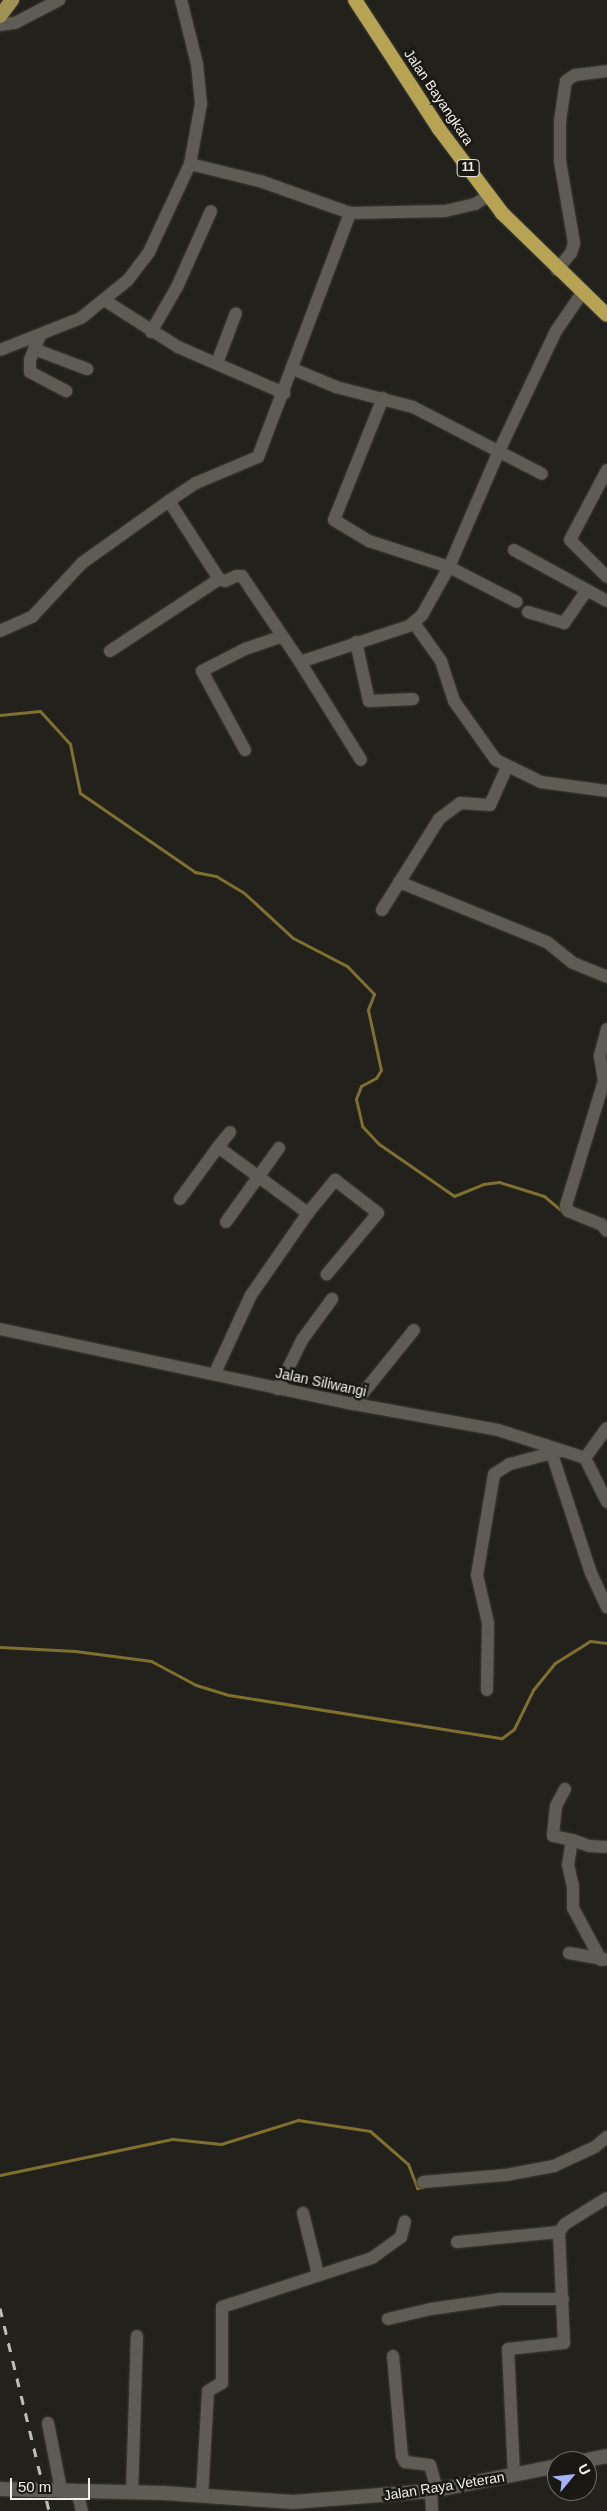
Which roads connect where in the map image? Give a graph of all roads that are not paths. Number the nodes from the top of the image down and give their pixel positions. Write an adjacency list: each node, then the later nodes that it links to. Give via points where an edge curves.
1 (59, 0): 4 (street, via 15,23)
2 (181, 0): 6 (street, via 197,64 201,104)
3 (354, 0): 7 (highway, Jalan Bayangkara / 11, via 439,129)
4 (0, 25)
5 (607, 71): 10 (street, via 575,75 566,81 560,121 560,161 574,243 571,253)
6 (190, 164): 9 (street, via 260,181); 12 (street, via 143,262)
7 (488, 196): 9 (street, via 475,204 445,211); 10 (highway, Jalan Bayangkara / 11)
8 (211, 211): 15 (street, via 177,287)
9 (350, 213): 21 (street)
10 (557, 270): 11 (highway, Jalan Bayangkara / 11)
11 (582, 293): 14 (highway, Jalan Bayangkara / 11); 25 (street, via 556,331)
12 (104, 300): 15 (street); 16 (street, via 72,324)
13 (236, 313): 19 (street)
14 (607, 315)
15 (151, 332): 19 (street)
16 (40, 336): 17 (street); 18 (street)
17 (34, 348): 20 (street); 22 (street, via 32,374)
18 (0, 350)
19 (216, 363): 23 (street)
20 (87, 369)
21 (293, 369): 23 (street); 24 (street, via 336,387)
22 (66, 391)
23 (284, 393): 28 (street, via 255,460 196,484)
24 (383, 398): 25 (street, via 413,407); 30 (street, via 334,520 370,541)
25 (499, 451): 27 (street); 30 (street)
26 (607, 470): 31 (street, via 570,540)
27 (542, 474)
28 (169, 501): 32 (street); 38 (street, via 82,563 32,616)
29 (514, 550): 33 (street)
30 (449, 567): 35 (street); 37 (street, via 422,615)
31 (607, 577)
32 (220, 579): 39 (street, via 225,581 242,576); 41 (street)
33 (587, 590): 34 (street); 36 (street, via 564,623)
34 (607, 601)
35 (517, 602)
36 (528, 612)
37 (414, 623): 40 (street); 46 (street, via 438,655 454,700 474,733 496,760)
38 (0, 630)
39 (282, 636): 42 (street); 44 (street, via 245,649 202,671)
40 (356, 642): 42 (street); 43 (street, via 368,699)
41 (110, 651)
42 (300, 662): 45 (street)
43 (413, 699)
44 (245, 750)
45 (361, 760)
46 (507, 767): 47 (street, via 541,782); 48 (street, via 490,805 460,803 439,819)
47 (607, 791)
48 (399, 882): 49 (street); 50 (street, via 547,942 573,963)
49 (382, 910)
50 (607, 977)
51 (607, 1029): 59 (street, via 600,1056 604,1081 566,1205 568,1211 601,1224)
52 (230, 1132): 53 (street)
53 (218, 1148): 55 (street); 56 (street)
54 (279, 1148): 55 (street)
55 (259, 1178): 57 (street); 58 (street)
56 (180, 1199)
57 (308, 1213): 60 (street, via 335,1180 378,1213); 64 (street, via 250,1295)
58 (226, 1222)
59 (607, 1231)
60 (327, 1274)
61 (332, 1299): 65 (street, via 302,1340)
62 (0, 1329): 64 (street, Jalan Siliwangi)
63 (414, 1330): 66 (street)
64 (215, 1373): 65 (street, Jalan Siliwangi)
65 (278, 1389): 66 (street, Jalan Siliwangi)
66 (354, 1404): 68 (street, Jalan Siliwangi, via 463,1422)
67 (607, 1428): 69 (street, via 602,1430)
68 (556, 1452): 69 (street, Jalan Siliwangi); 71 (street, via 592,1573); 72 (street, via 500,1468 494,1474 477,1575 488,1623)
69 (585, 1458): 70 (street)
70 (607, 1502)
71 (607, 1607)
72 (487, 1690)
73 (565, 1789): 74 (street, via 556,1806 553,1836)
74 (572, 1840): 75 (street, via 589,1846); 77 (street, via 568,1865 573,1886 573,1908)
75 (607, 1847)
76 (569, 1953): 77 (street)
77 (604, 1960)
78 (607, 2137): 79 (street, via 595,2147 554,2166 506,2175)
79 (423, 2182)
80 (607, 2198): 83 (street, via 565,2224)
81 (303, 2213): 85 (street)
82 (405, 2221): 85 (street, via 401,2237 372,2258)
83 (559, 2232): 84 (street); 86 (street)
84 (457, 2242)
85 (318, 2274): 98 (street, via 254,2294 222,2309 222,2383 208,2391)
86 (563, 2299): 87 (street, via 500,2299); 92 (street, via 564,2343 508,2350)
87 (388, 2319)
88 (137, 2336): 97 (street)
89 (394, 2356): 96 (street, via 402,2456 405,2462 430,2465)
90 (48, 2423): 94 (street)
91 (547, 2468): 92 (street, Jalan Raya Veteran)
92 (514, 2475): 96 (street, Jalan Raya Veteran)
93 (0, 2489): 94 (street, Jalan Raya Veteran)
94 (61, 2490): 95 (street, Jalan Raya Veteran)
95 (77, 2490): 97 (street, Jalan Raya Veteran); 99 (street)
96 (434, 2491): 98 (street, Jalan Raya Veteran, via 293,2502); 100 (street)
97 (132, 2493): 98 (street, Jalan Raya Veteran)
98 (202, 2496)
99 (82, 2511)
100 (432, 2511)

